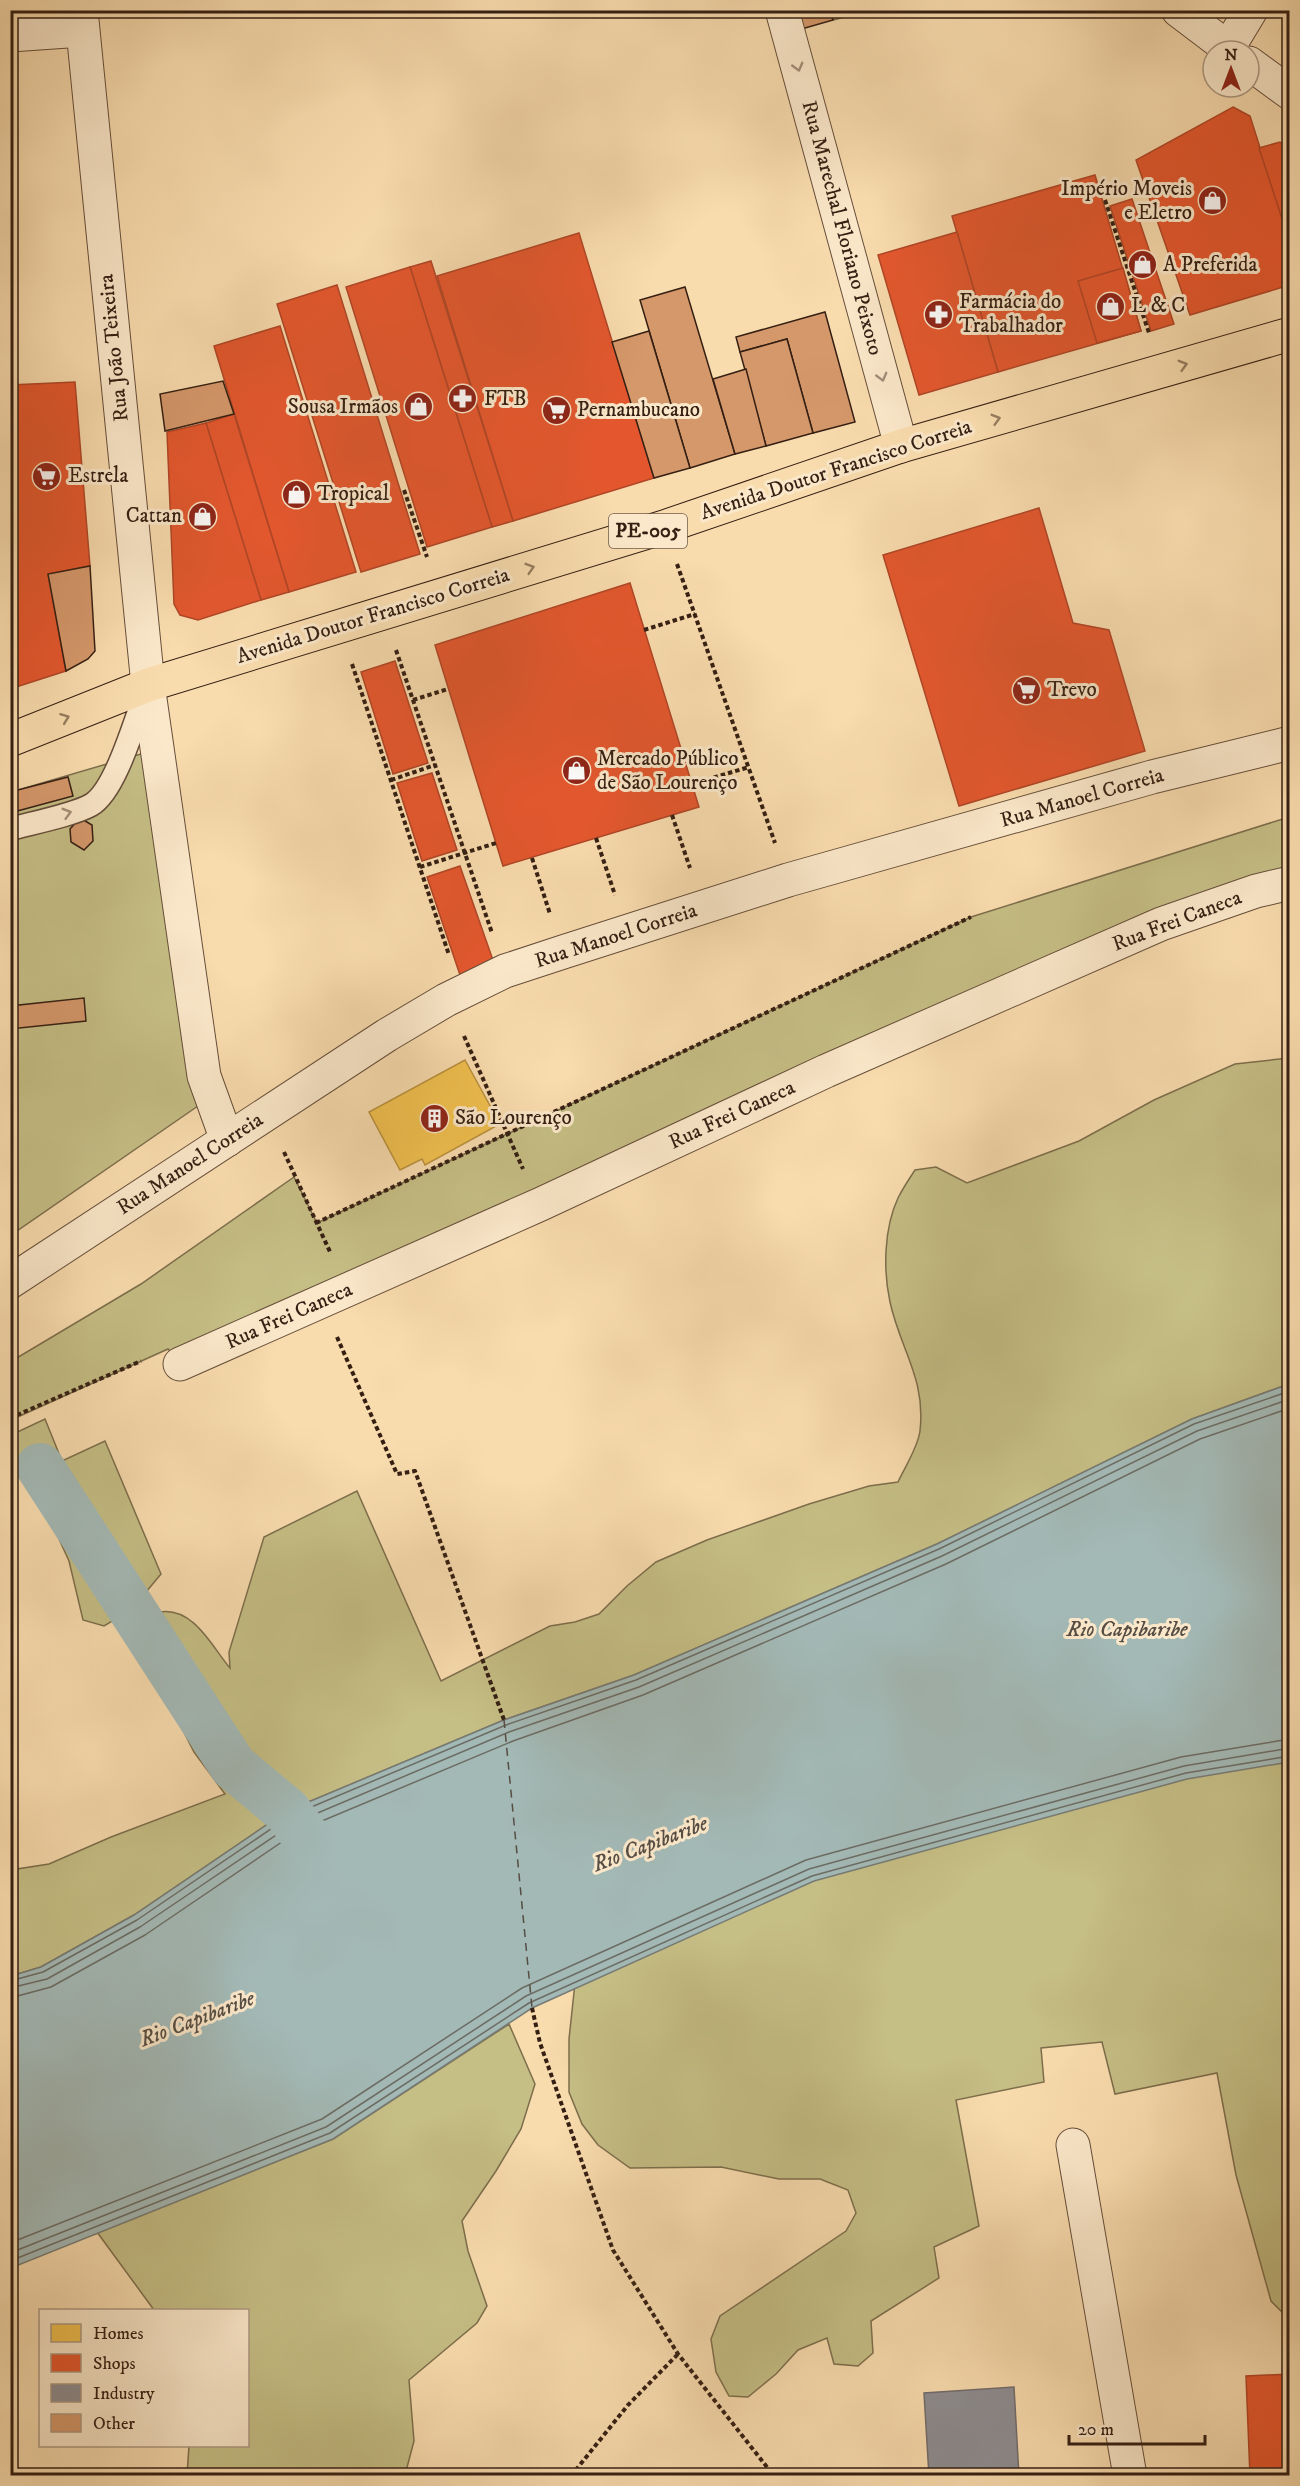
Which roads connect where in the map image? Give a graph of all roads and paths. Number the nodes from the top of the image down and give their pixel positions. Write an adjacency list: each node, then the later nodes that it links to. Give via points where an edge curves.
1 (782, 10): 13 (street, Rua Marechal Floriano Peixoto, one-way to 13)
2 (1178, 10): 6 (street)
3 (1251, 10): 7 (street)
4 (82, 20): 5 (street); 21 (street, Rua João Teixeira)
5 (10, 35)
6 (1216, 39)
7 (1241, 39)
8 (1261, 72): 9 (street)
9 (1290, 93)
10 (1105, 200): 12 (path)
11 (1290, 334): 12 (main road, Avenida Doutor Francisco Correia / PE-005, one-way to 11)
12 (1163, 370): 13 (main road, Avenida Doutor Francisco Correia / PE-005, one-way to 12)
13 (901, 446): 15 (main road, Avenida Doutor Francisco Correia / PE-005)
14 (404, 490): 16 (path)
15 (664, 526): 17 (main road, Avenida Doutor Francisco Correia / PE-005, one-way to 15); 18 (path)
16 (423, 545)
17 (383, 612): 19 (main road, Avenida Doutor Francisco Correia / PE-005); 23 (path)
18 (695, 614): 20 (path); 27 (path)
19 (339, 626): 21 (main road, Avenida Doutor Francisco Correia / PE-005); 28 (path)
20 (644, 630)
21 (148, 686): 24 (main road, Avenida Doutor Francisco Correia / PE-005, one-way to 21); 31 (lane, one-way to 21, via 89,807 101,798 117,769); 47 (street, Rua João Teixeira, via 204,1077)
22 (448, 689): 23 (path)
23 (413, 700): 26 (path)
24 (10, 740)
25 (1290, 743): 37 (street, Rua Manoel Correia, via 1152,777)
26 (435, 765): 28 (path); 34 (path)
27 (749, 767): 29 (path); 37 (path)
28 (391, 780): 36 (path)
29 (692, 784)
30 (672, 815): 39 (path)
31 (10, 829)
32 (596, 838): 41 (path)
33 (496, 843): 34 (path)
34 (464, 852): 36 (path); 43 (path)
35 (532, 858): 42 (path)
36 (420, 867): 44 (path)
37 (788, 880): 39 (street, Rua Manoel Correia)
38 (1290, 883): 48 (street, Rua Frei Caneca, via 1161,924 826,1071)
39 (703, 908): 41 (street, Rua Manoel Correia)
40 (971, 917): 46 (path)
41 (628, 931): 42 (street, Rua Manoel Correia)
42 (562, 952): 43 (street, Rua Manoel Correia)
43 (505, 971): 44 (street, Rua Manoel Correia)
44 (454, 997): 45 (street, Rua Manoel Correia, via 387,1035); 46 (path)
45 (267, 1113): 47 (street, Rua Manoel Correia); 49 (path)
46 (507, 1134): 48 (path); 49 (path)
47 (227, 1140): 50 (street, Rua Manoel Correia)
48 (541, 1204): 51 (street, Rua Frei Caneca)
49 (316, 1223): 51 (path)
50 (10, 1282)
51 (335, 1295): 52 (street, Rua Frei Caneca); 54 (path, via 397,1473 415,1471)
52 (180, 1364): 53 (path, via 168,1349)
53 (10, 1418)
54 (504, 1720)
55 (532, 2008): 57 (path, via 540,2043 613,2250)
56 (1073, 2145): 60 (street)
57 (678, 2354): 58 (path, via 628,2405); 59 (path)
58 (571, 2475)
59 (774, 2475)
60 (1130, 2475)

